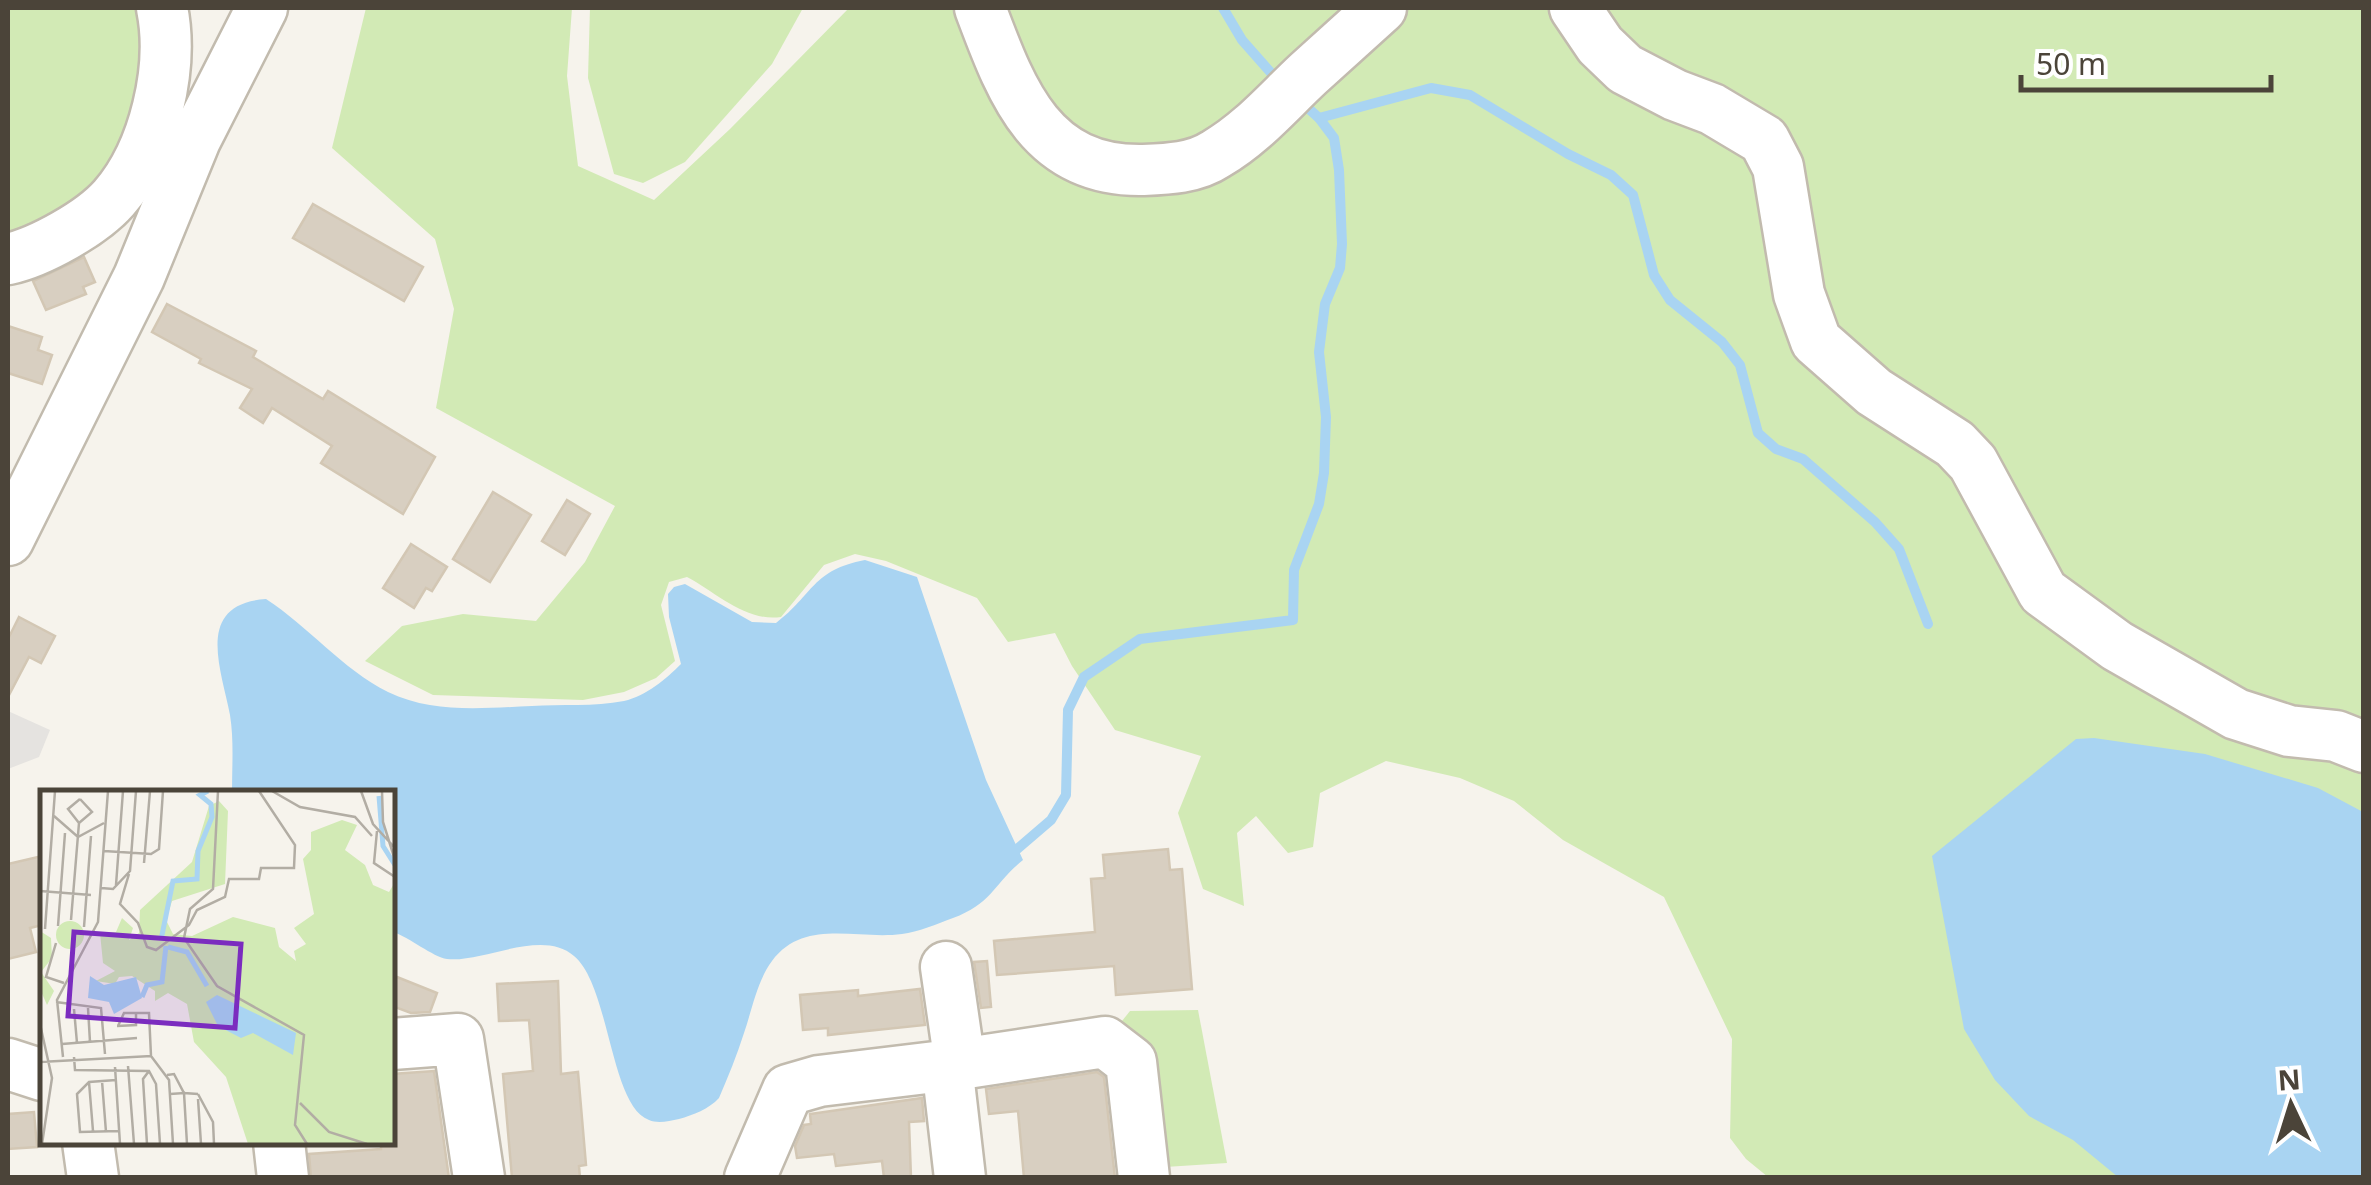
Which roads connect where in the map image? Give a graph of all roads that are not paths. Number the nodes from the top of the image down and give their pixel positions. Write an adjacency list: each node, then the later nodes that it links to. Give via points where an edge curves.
1 (162, 8): 6 (street)
2 (262, 8): 6 (street)
3 (980, 8): 4 (street, via 1024,110 1049,139 1116,170 1174,169 1212,157 1244,136)
4 (1381, 8)
5 (1575, 8): 9 (street, via 1626,69 1764,140 1778,167 1799,294 1816,341 1974,464 2042,592 2116,646 2236,714)
6 (174, 132): 7 (street, via 114,198 53,242); 8 (street, via 139,277)
7 (8, 260)
8 (8, 540)
9 (2364, 747)
10 (946, 967): 13 (street)
11 (395, 1044): 19 (street, via 458,1039)
12 (8, 1064): 14 (street)
13 (954, 1065): 20 (street, via 788,1090); 21 (street); 22 (street, via 1105,1042 1131,1062)
14 (40, 1075)
15 (88, 1145): 17 (street)
16 (279, 1145): 18 (street)
17 (92, 1178)
18 (283, 1178)
19 (479, 1178)
20 (750, 1178)
21 (960, 1178)
22 (1144, 1178)

